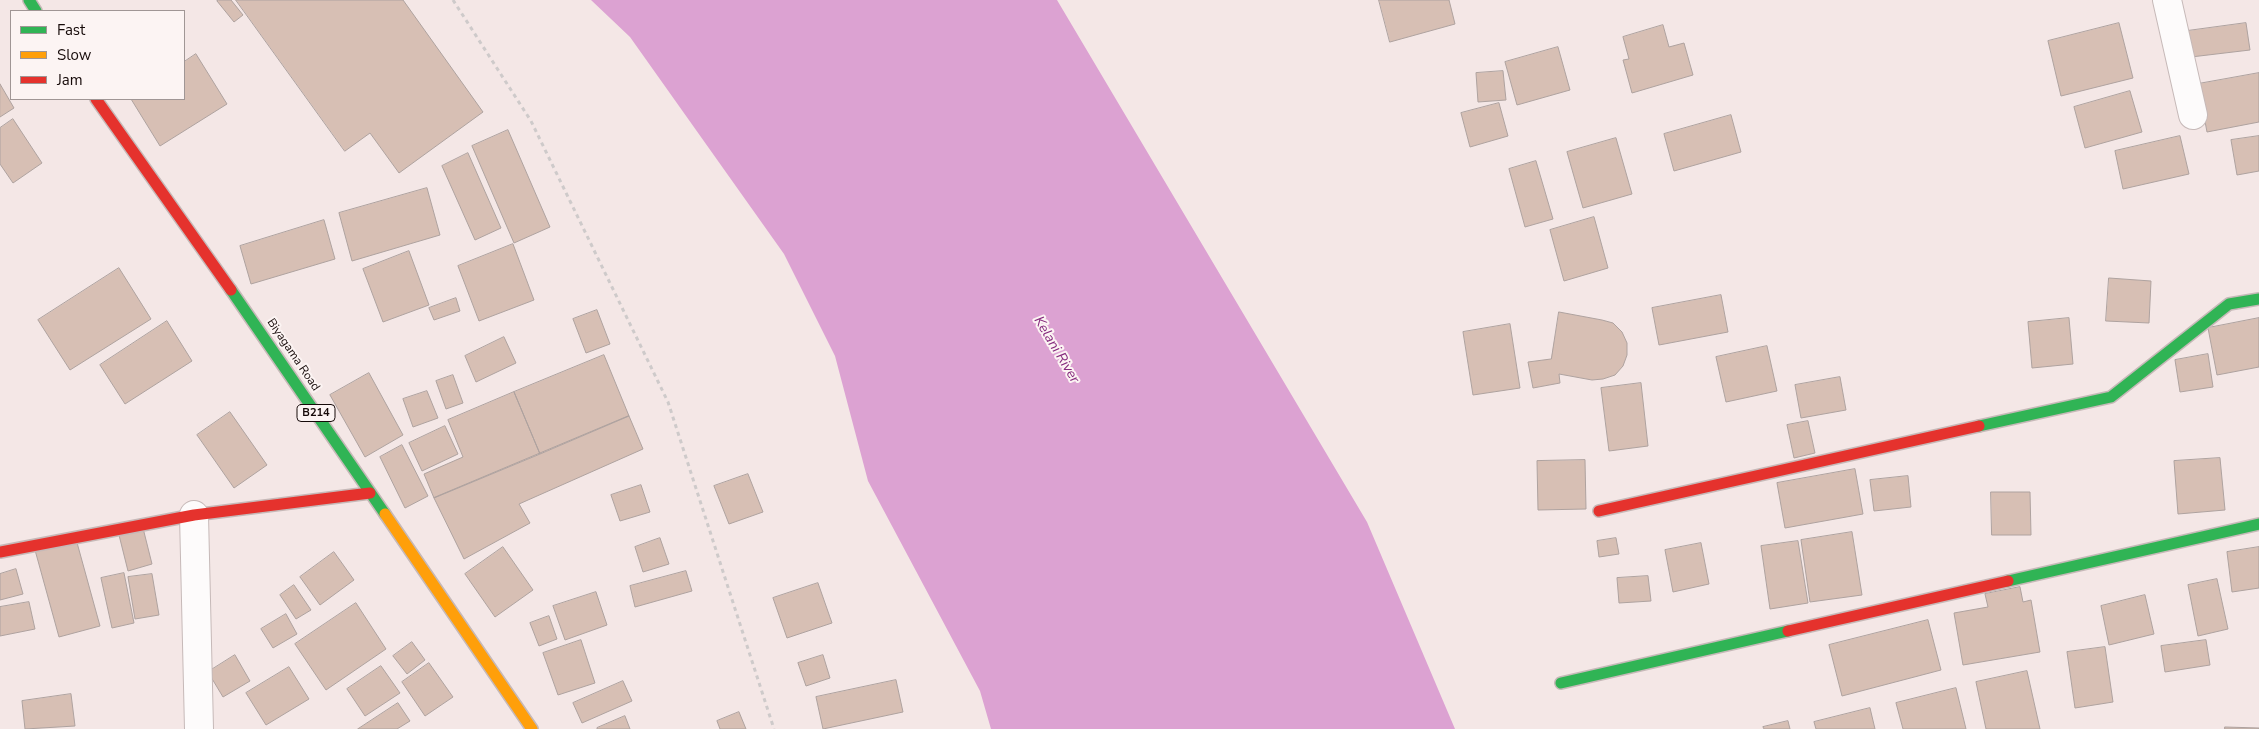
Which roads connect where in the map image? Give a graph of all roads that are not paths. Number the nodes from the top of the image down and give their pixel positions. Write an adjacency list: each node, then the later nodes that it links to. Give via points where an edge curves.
1 (2167, 0): 3 (street)
2 (97, 100): 5 (street, Biyagama Road / B214)
3 (2193, 115)
4 (2259, 299): 6 (street, via 2228,304 2111,397)
5 (370, 493): 7 (street); 12 (street, Biyagama Road / B214)
6 (1599, 511)
7 (194, 515): 9 (street); 11 (street)
8 (2259, 524): 10 (street, via 2121,558)
9 (0, 552)
10 (1561, 683)
11 (199, 729)
12 (532, 729)

